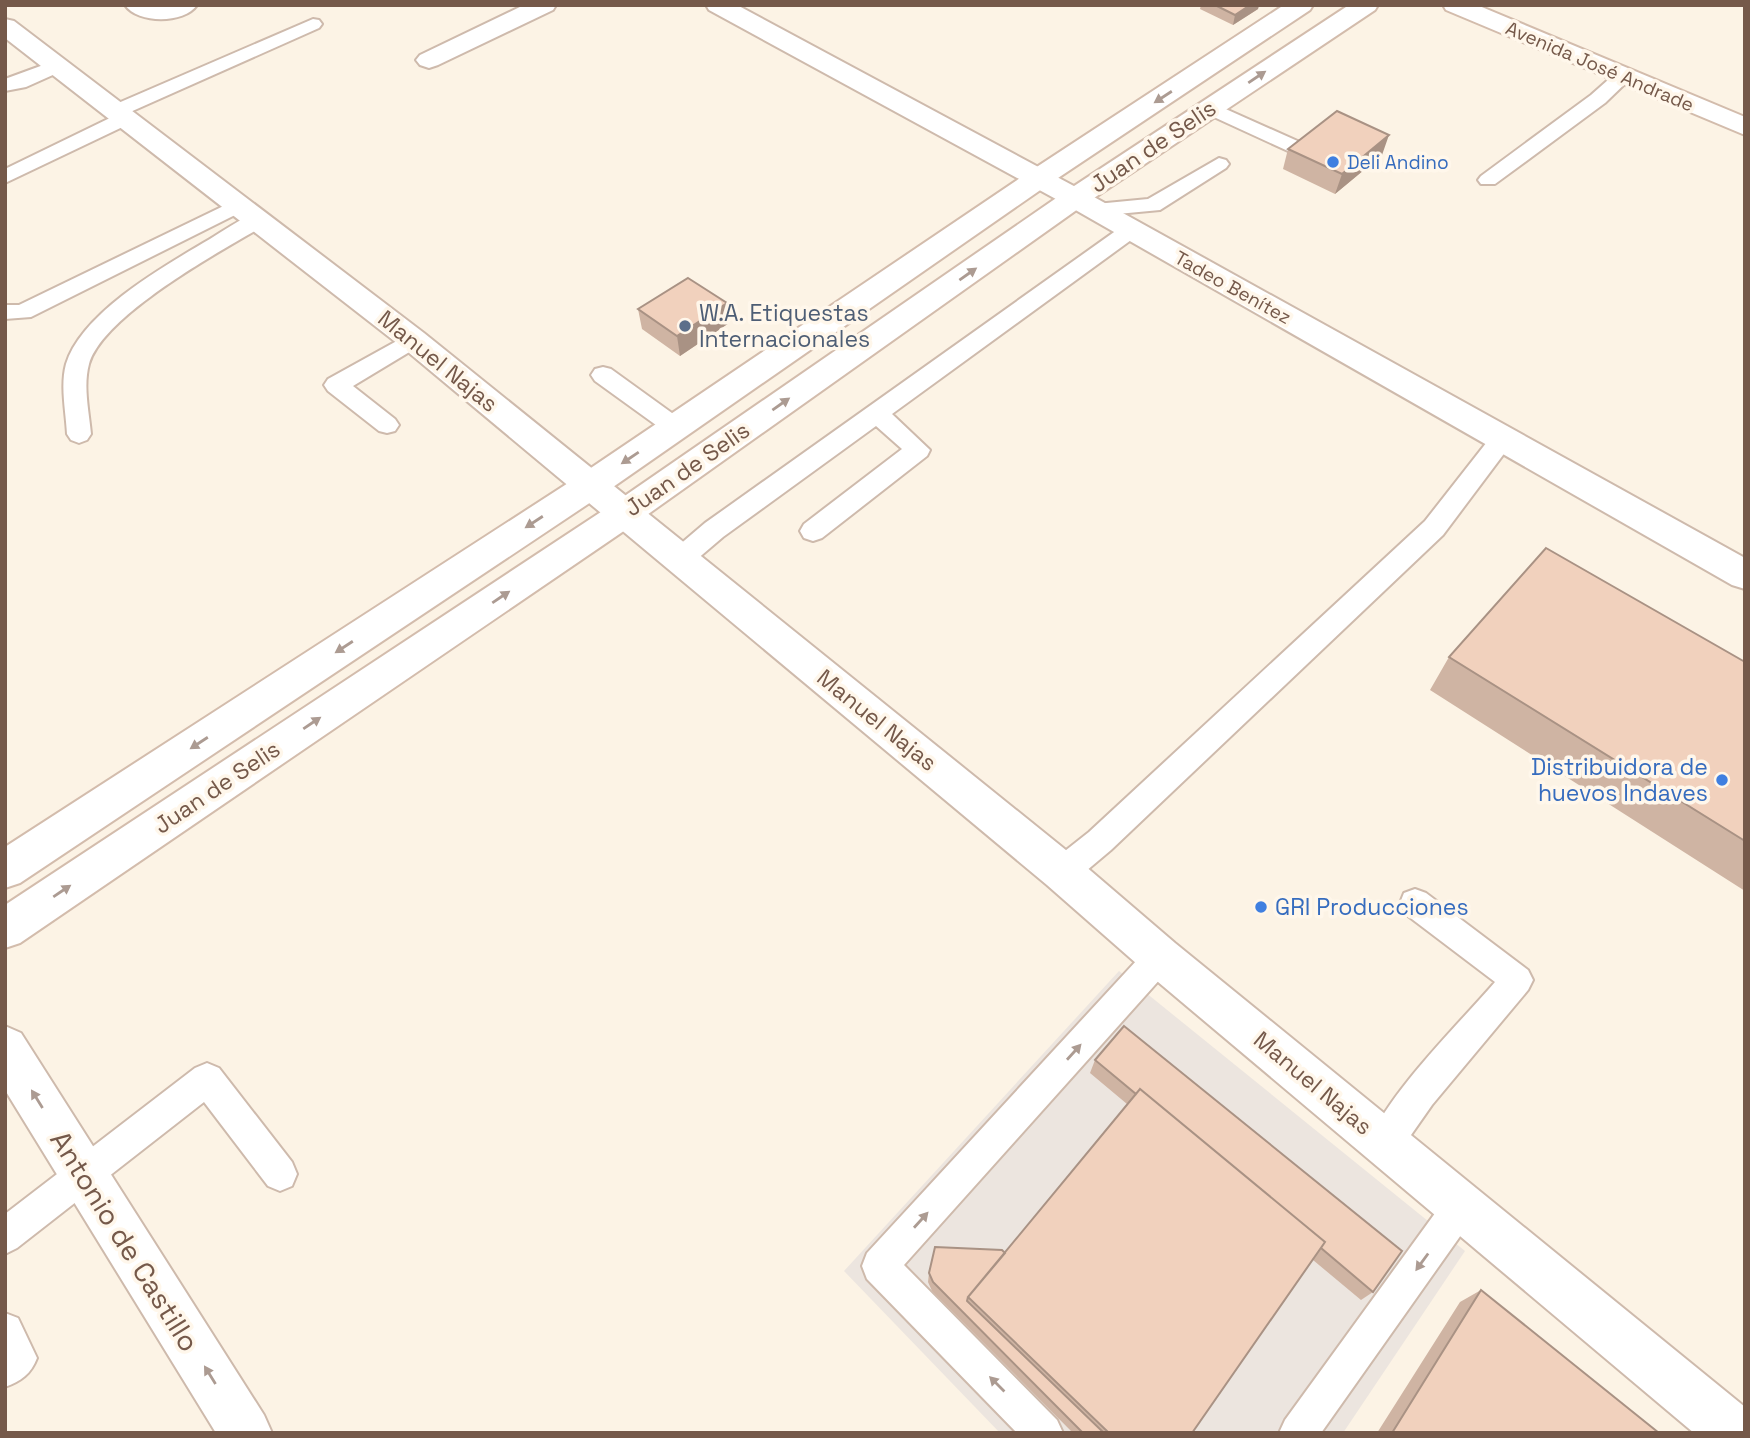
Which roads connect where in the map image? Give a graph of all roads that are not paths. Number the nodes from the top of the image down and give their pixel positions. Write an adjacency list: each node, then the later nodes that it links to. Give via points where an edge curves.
1 (137, 5): 2 (street, via 153,12)
2 (185, 5)
3 (544, 5): 10 (street)
4 (718, 5): 20 (street, Tadeo Benítez)
5 (1301, 5): 20 (street, Juan de Selis, one-way to 20)
6 (1366, 5): 14 (street, Juan de Selis, one-way to 6)
7 (1455, 5): 12 (street, Avenida José Andrade)
8 (313, 24): 15 (lane)
9 (5, 26): 11 (street, Manuel Najas)
10 (429, 60)
11 (57, 66): 13 (lane); 15 (street, Manuel Najas)
12 (1623, 76): 16 (street, Avenida José Andrade); 21 (lane)
13 (5, 85)
14 (1210, 108): 17 (lane); 22 (street, Juan de Selis)
15 (121, 115): 19 (lane); 23 (street, Manuel Najas)
16 (1745, 127)
17 (1295, 147)
18 (1219, 164): 22 (lane, via 1153,205)
19 (5, 177)
20 (1039, 178): 22 (street, Tadeo Benítez); 30 (street, Juan de Selis)
21 (1488, 180)
22 (1086, 204): 24 (street, Tadeo Benítez); 34 (street, Juan de Selis, one-way to 22)
23 (248, 213): 25 (lane, via 23,312); 26 (street, Manuel Najas); 31 (lane, via 221,241 93,335 77,365)
24 (1131, 230): 28 (lane); 32 (street, Tadeo Benítez)
25 (5, 312)
26 (413, 340): 29 (lane, via 336,384); 33 (street, Manuel Najas)
27 (603, 375): 30 (lane)
28 (878, 414): 35 (lane, via 918,450); 36 (lane)
29 (387, 425)
30 (675, 427): 33 (street, Juan de Selis, one-way to 33)
31 (79, 434)
32 (1503, 439): 37 (street, Tadeo Benítez); 39 (lane, via 1434,528)
33 (591, 485): 34 (street, Manuel Najas); 38 (street, Juan de Selis, one-way to 38)
34 (625, 513): 36 (street, Manuel Najas); 41 (street, Juan de Selis, one-way to 34)
35 (813, 531)
36 (680, 559): 39 (street, Manuel Najas)
37 (1745, 575)
38 (5, 870)
39 (1062, 872): 42 (street, Manuel Najas)
40 (1415, 903): 44 (lane, via 1517,980 1420,1093)
41 (5, 929)
42 (1160, 957): 44 (street, Manuel Najas); 52 (lane, one-way to 42, via 880,1266)
43 (5, 1048): 45 (street, Antonio de Castillo, one-way to 43)
44 (1385, 1143): 47 (street, Manuel Najas)
45 (83, 1173): 46 (lane, via 207,1079); 48 (lane); 51 (street, Antonio de Castillo, one-way to 45)
46 (280, 1174)
47 (1461, 1206): 53 (lane, one-way to 53); 54 (street, Manuel Najas)
48 (5, 1236)
49 (5, 1331): 50 (lane, via 19,1358)
50 (5, 1369)
51 (246, 1433)
52 (1044, 1433)
53 (1298, 1433)
54 (1735, 1433)

